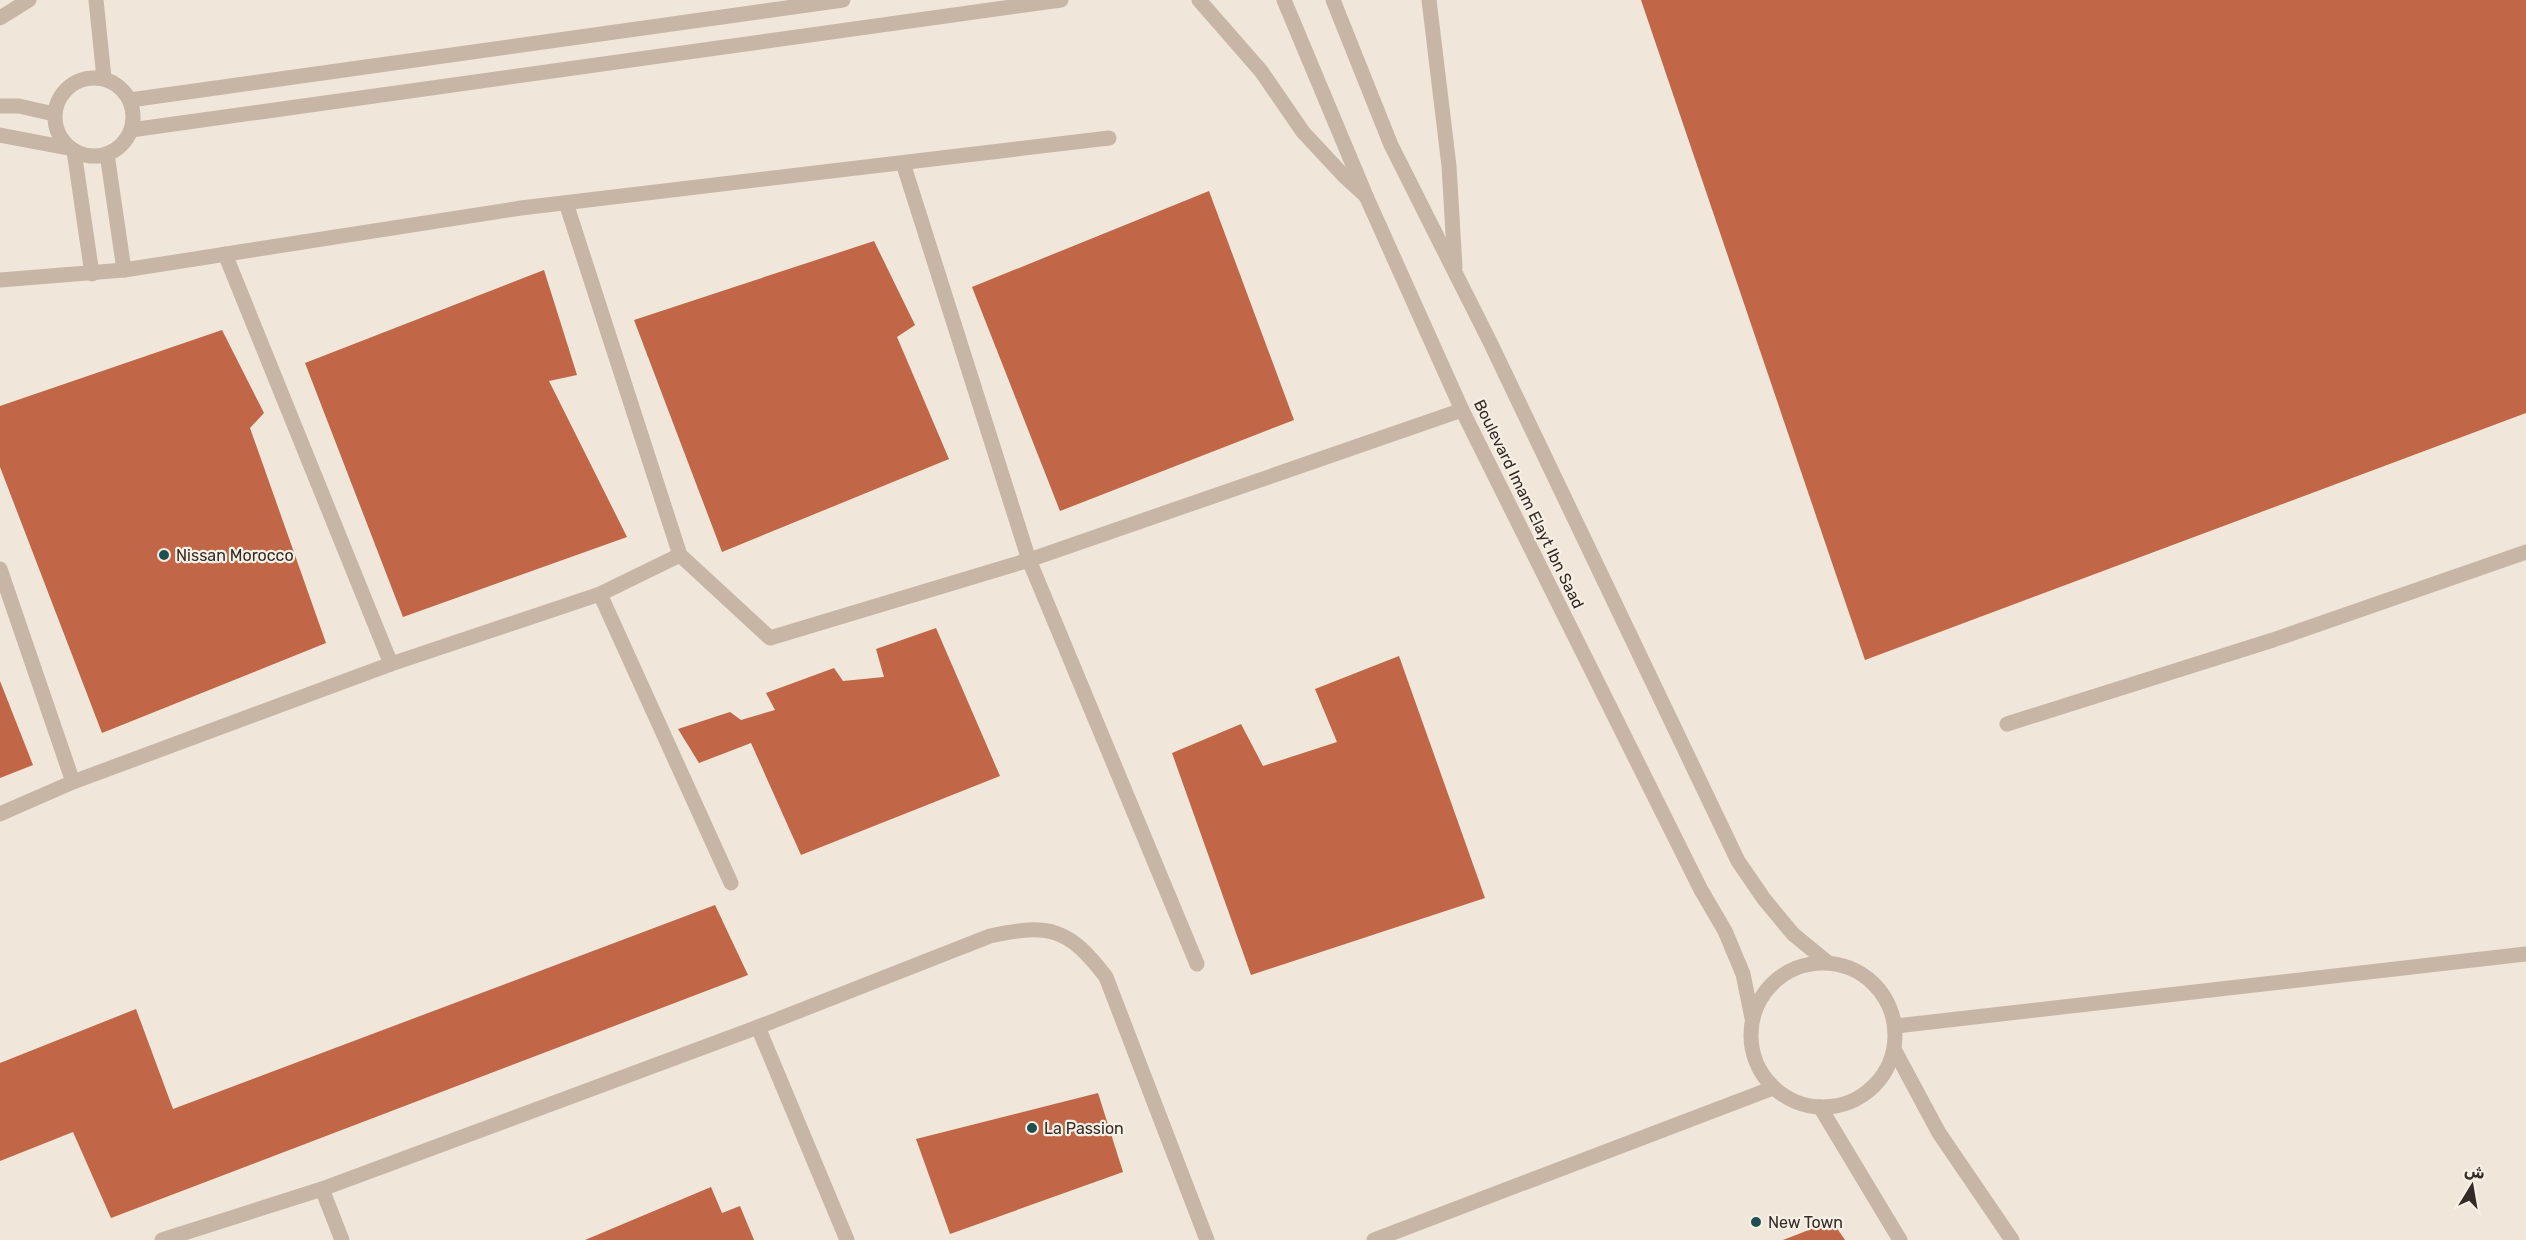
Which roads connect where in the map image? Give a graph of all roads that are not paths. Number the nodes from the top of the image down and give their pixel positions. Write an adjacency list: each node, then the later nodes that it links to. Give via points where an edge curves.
1 (29, 0): 9 (street)
2 (96, 0): 10 (street)
3 (843, 0): 11 (street)
4 (1061, 0): 14 (street)
5 (1199, 0): 20 (street, via 1261,71 1304,132)
6 (1284, 0): 20 (street, Boulevard Imam Elayt Ibn Saad)
7 (1334, 0): 25 (street, Boulevard Imam Elayt Ibn Saad, via 1391,146)
8 (1429, 0): 25 (street, via 1449,166)
9 (0, 18)
10 (104, 78): 11 (street, via 116,84); 13 (street, via 76,81 57,100)
11 (130, 100): 14 (street)
12 (0, 106): 13 (street)
13 (54, 114): 17 (street, via 60,138)
14 (131, 130): 18 (street, via 120,147)
15 (0, 135): 17 (street)
16 (1109, 138): 19 (street)
17 (71, 149): 18 (street, via 90,156); 24 (street)
18 (107, 154): 23 (street)
19 (903, 163): 21 (street); 30 (street)
20 (1366, 196): 27 (street, Boulevard Imam Elayt Ibn Saad)
21 (566, 203): 22 (street); 29 (street)
22 (225, 254): 23 (street); 33 (street)
23 (124, 270): 24 (street)
24 (92, 273): 26 (street)
25 (1455, 273): 39 (street, Boulevard Imam Elayt Ibn Saad, via 1738,861 1793,934)
26 (0, 280)
27 (1462, 410): 30 (street); 41 (street, Boulevard Imam Elayt Ibn Saad, via 1725,931 1743,974)
28 (2526, 552): 34 (street, via 2273,640)
29 (680, 555): 30 (street, via 770,638); 32 (street)
30 (1029, 560): 40 (street)
31 (0, 568): 35 (street)
32 (600, 594): 33 (street); 37 (street)
33 (391, 664): 35 (street)
34 (2007, 724)
35 (73, 782): 36 (street)
36 (0, 814)
37 (731, 883)
38 (2526, 954): 42 (street)
39 (1827, 962): 41 (street, via 1801,965 1779,977 1762,995); 42 (street, via 1851,967 1873,981 1889,1001)
40 (1197, 964)
41 (1752, 1018): 45 (street, via 1751,1044 1758,1068)
42 (1896, 1026): 44 (street)
43 (758, 1027): 47 (street); 51 (street); 52 (street, via 990,936 1024,929 1052,931 1074,942 1106,977)
44 (1895, 1051): 46 (street, via 1885,1074 1868,1093 1845,1104); 55 (street, via 1939,1133)
45 (1773, 1088): 46 (street, via 1795,1102); 48 (street)
46 (1820, 1107): 54 (street)
47 (322, 1190): 49 (street); 50 (street)
48 (1406, 1234): 53 (street)
49 (162, 1240)
50 (342, 1240)
51 (847, 1240)
52 (1207, 1240)
53 (1374, 1240)
54 (1900, 1240)
55 (2012, 1240)

